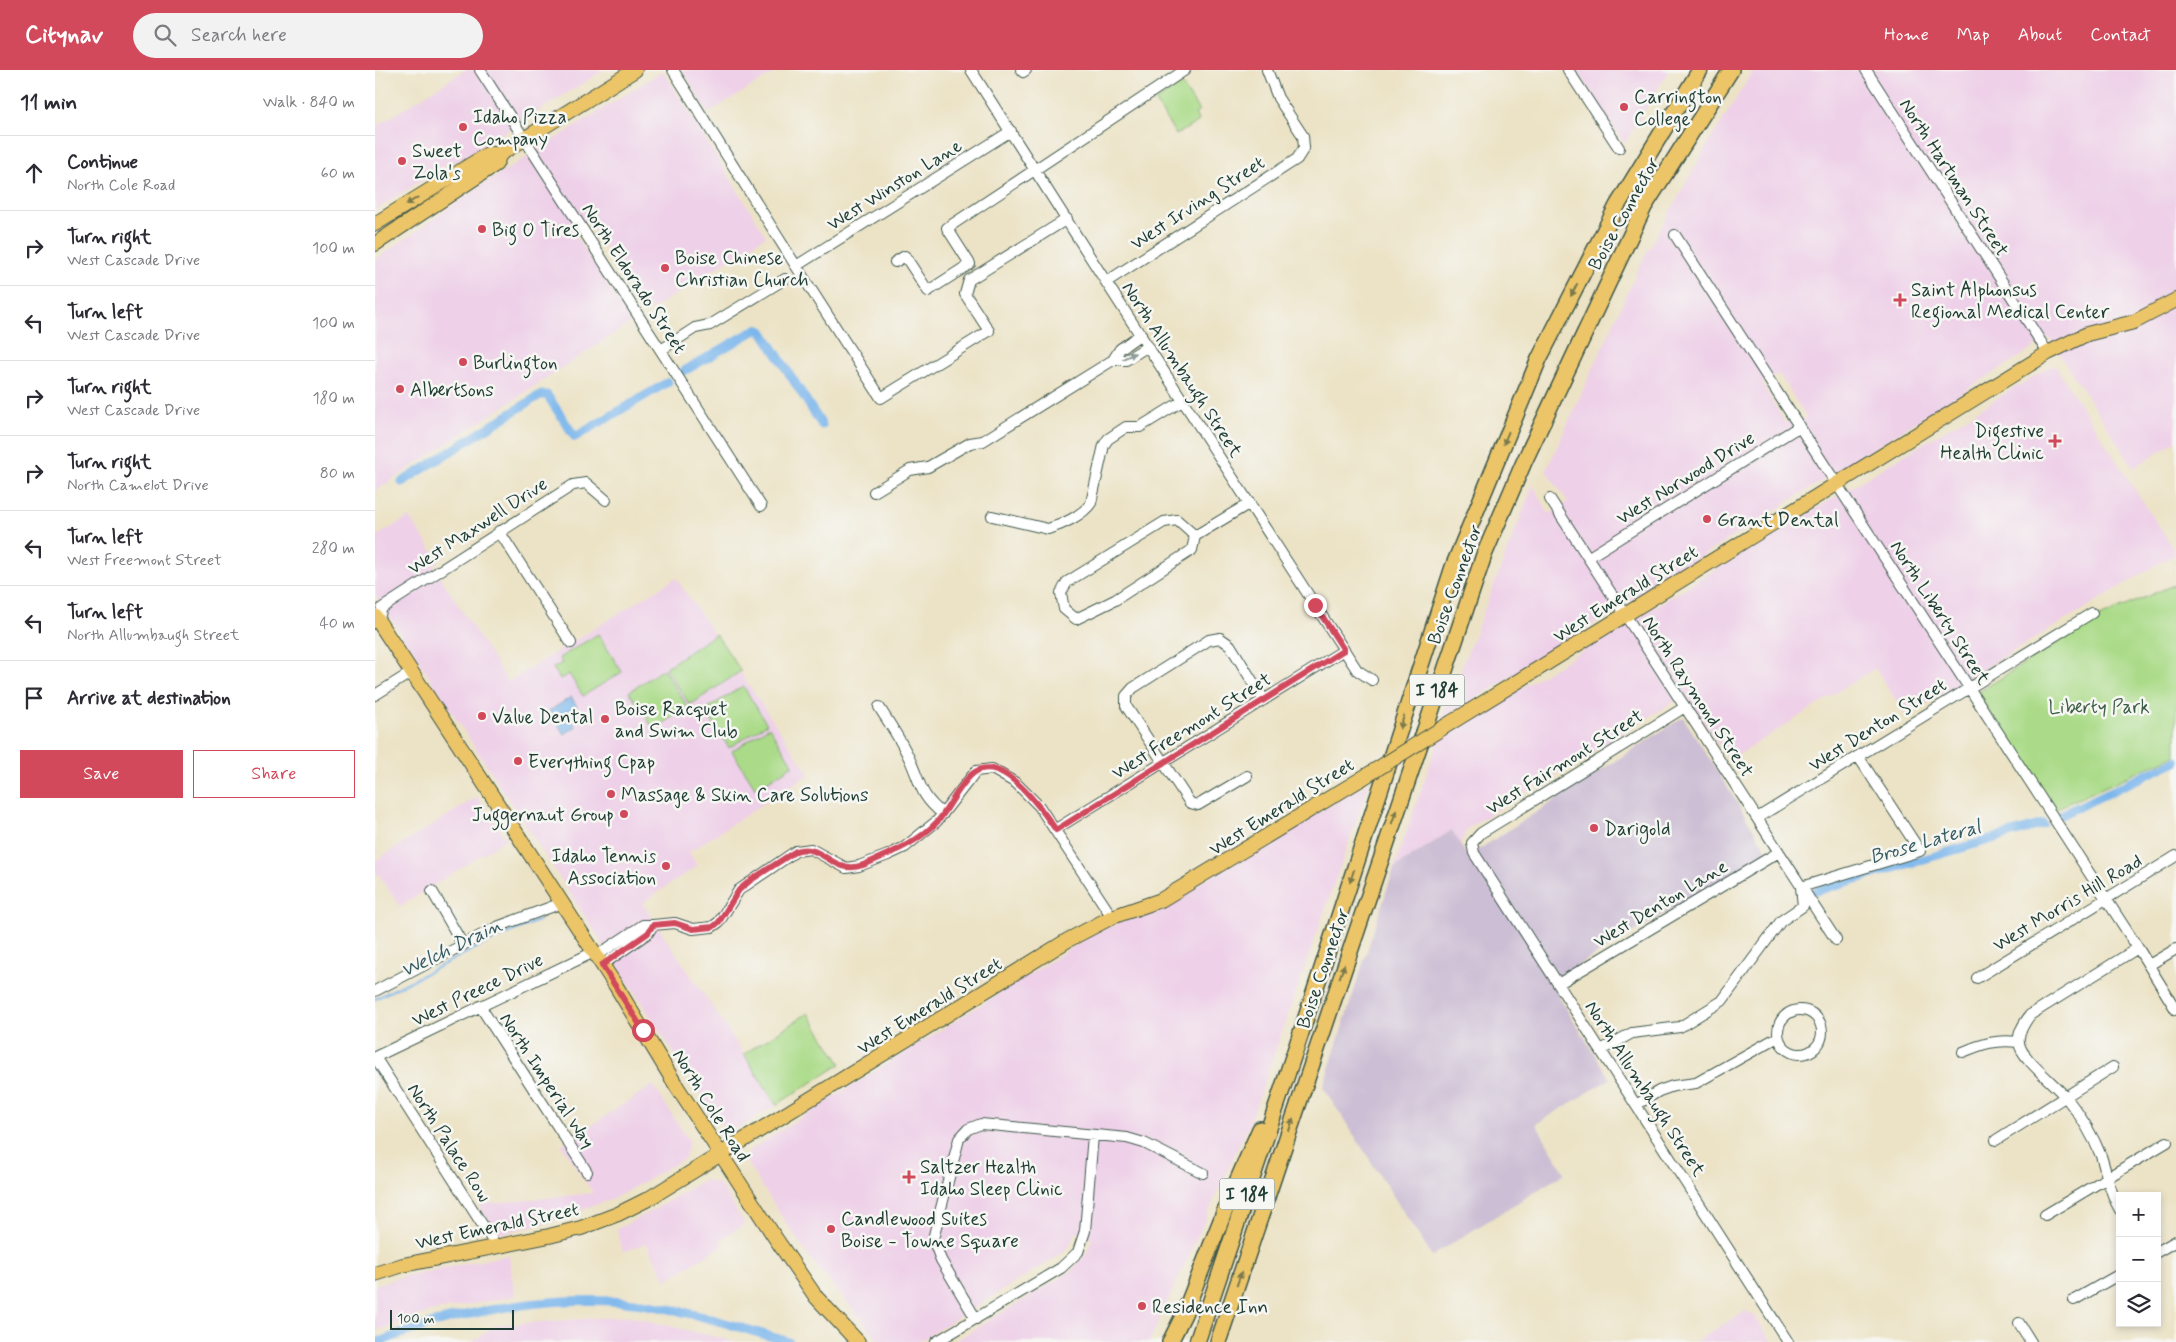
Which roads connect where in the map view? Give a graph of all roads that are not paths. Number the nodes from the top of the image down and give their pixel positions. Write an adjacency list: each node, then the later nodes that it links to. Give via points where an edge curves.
1 (480, 70): 14 (street, North Eldorado Street)
2 (635, 70): 14 (main road)
3 (673, 70): 23 (street)
4 (971, 70): 13 (street, North Allumbaugh Street)
5 (1021, 70): 6 (street)
6 (1026, 70)
7 (1185, 70): 17 (street)
8 (1267, 70): 25 (street, West Irving Street, via 1278,98 1303,136 1304,148 1297,159)
9 (1568, 70): 15 (street)
10 (1700, 70): 83 (highway, Boise Connector / I 184, one-way to 83, via 1617,206 1536,365 1453,567)
11 (1731, 70): 113 (highway, Boise Connector / I 184, one-way to 11, via 1484,555 1644,206)
12 (1866, 70): 30 (street, North Hartman Street)
13 (1011, 131): 17 (street, North Allumbaugh Street); 23 (street, West Winston Lane)
14 (524, 139): 16 (main road); 29 (street, North Eldorado Street)
15 (1619, 148)
16 (500, 154): 19 (main road, one-way to 19, via 488,154); 21 (main road, via 496,164)
17 (1036, 170): 18 (street, North Allumbaugh Street); 22 (street, via 947,228 970,264 928,291 905,256)
18 (1067, 219): 23 (street, via 969,280 965,294 989,331 881,398); 25 (street, North Allumbaugh Street)
19 (375, 224)
20 (1675, 235): 33 (street, North Liberty Street)
21 (375, 244)
22 (895, 262)
23 (796, 266)
24 (785, 279): 29 (street, via 710,325 695,328)
25 (1105, 282): 27 (street, North Allumbaugh Street)
26 (2176, 300): 30 (main road, West Emerald Street, via 2134,322 2087,334)
27 (1141, 334): 28 (street, North Allumbaugh Street); 31 (street, via 1119,349)
28 (1148, 346): 31 (street, one-way to 28, via 1126,360); 32 (street, North Allumbaugh Street)
29 (661, 350): 39 (street, North Eldorado Street)
30 (2048, 353): 34 (main road, West Emerald Street)
31 (1113, 360): 35 (street, via 983,441 970,442 928,467 910,470)
32 (1184, 400): 38 (street, North Allumbaugh Street); 40 (street, via 1140,427 1126,427 1108,439 1091,503 1057,527 1042,528)
33 (1800, 426): 34 (street, North Liberty Street); 43 (street, West Norwood Drive)
34 (1837, 484): 45 (main road, West Emerald Street); 51 (street, North Liberty Street)
35 (874, 492)
36 (1550, 499): 43 (street, North Raymond Street)
37 (606, 500): 41 (street, West Maxwell Drive, via 586,483 573,485)
38 (1250, 503): 42 (street); 48 (street, North Allumbaugh Street)
39 (761, 506)
40 (992, 516)
41 (499, 532): 46 (street, West Maxwell Drive, via 382,608); 47 (street)
42 (1195, 536): 42 (street, via 1192,550 1115,600 1076,619 1064,609 1061,593 1067,582 1164,522 1177,520)
43 (1589, 557): 45 (street, North Raymond Street)
44 (2092, 612): 51 (street, West Denton Street)
45 (1625, 614): 55 (street, North Raymond Street); 69 (main road, West Emerald Street, bridge, via 1161,900)
46 (376, 620): 49 (main road, North Cole Road)
47 (571, 643)
48 (1344, 650): 50 (street, North Allumbaugh Street, via 1357,670); 53 (street, West Freemont Street)
49 (412, 672): 52 (street); 68 (main road, North Cole Road)
50 (1373, 680)
51 (1969, 688): 56 (street, West Denton Street); 67 (street, North Liberty Street)
52 (375, 696)
53 (1264, 700): 57 (street, West Freemont Street); 57 (street, via 1230,645 1220,638 1209,640 1133,688 1126,696 1127,706)
54 (879, 707): 59 (street, via 909,756 924,795)
55 (1685, 707): 60 (street, North Raymond Street); 63 (street, West Fairmont Street, via 1481,833 1472,843)
56 (1858, 756): 60 (street, West Denton Street); 65 (street, via 1920,851)
57 (1164, 763): 58 (street, via 1190,803 1199,805); 61 (street, West Freemont Street)
58 (1247, 776)
59 (943, 814): 61 (street, via 971,774 981,769 992,769 1016,783 1034,800); 74 (street, West Preece Drive, via 905,847 859,866 846,868 811,849 796,851 739,890 713,927 693,929 675,923 643,925)
60 (1757, 818): 62 (street, North Raymond Street)
61 (1056, 830): 69 (street)
62 (1779, 852): 65 (street, North Raymond Street); 77 (street, West Denton Lane)
63 (1474, 853): 77 (street, North Allumbaugh Street)
64 (2176, 856): 67 (street, West Morris Hill Road)
65 (1801, 887): 70 (street, North Raymond Street); 84 (street, via 1803,906 1781,921 1722,1001 1680,1027 1632,1034)
66 (432, 891): 71 (street)
67 (2107, 899): 72 (street, North Liberty Street); 76 (street, West Morris Hill Road)
68 (562, 903): 71 (street, via 497,927); 74 (main road, North Cole Road)
69 (1112, 917): 93 (main road, West Emerald Street, via 1068,940)
70 (1836, 940)
71 (463, 945): 78 (street)
72 (2138, 948): 75 (street, North Liberty Street); 82 (street, via 2030,1015)
73 (2176, 949): 75 (street)
74 (597, 957): 79 (street, West Preece Drive); 93 (main road, North Cole Road)
75 (2149, 965): 80 (street, North Liberty Street)
76 (1977, 978)
77 (1558, 984): 84 (street, North Allumbaugh Street)
78 (375, 991)
79 (480, 1006): 86 (street, West Preece Drive); 94 (street, North Imperial Way)
80 (2176, 1010)
81 (1778, 1037): 81 (street, via 1785,1049 1805,1053 1817,1045 1820,1025 1805,1011 1791,1012 1780,1022); 89 (street, via 1696,1083 1659,1091)
82 (2018, 1042): 85 (street, via 1987,1042); 88 (street, via 2029,1062)
83 (1297, 1046): 111 (highway); 112 (highway, Boise Connector / I 184)
84 (1601, 1050): 89 (street, North Allumbaugh Street)
85 (1963, 1052)
86 (375, 1057): 100 (street, North Palace Row)
87 (2113, 1067): 88 (street)
88 (2066, 1096): 91 (street); 96 (street, via 2090,1134)
89 (1636, 1105): 114 (street, North Allumbaugh Street)
90 (1093, 1135): 95 (street, via 1144,1143); 105 (street, via 1085,1231 1078,1252 1061,1268); 105 (street, via 981,1124 968,1129 959,1139 933,1239 941,1260)
91 (1996, 1140)
92 (2167, 1142): 96 (street)
93 (721, 1155): 100 (main road, West Emerald Street, via 618,1214 581,1228); 107 (main road, North Cole Road, via 804,1281)
94 (587, 1172)
95 (1203, 1173)
96 (2108, 1178): 97 (street); 98 (street)
97 (2116, 1199)
98 (2045, 1215)
99 (2176, 1241): 101 (street)
100 (496, 1246): 102 (main road, West Emerald Street)
101 (2161, 1250)
102 (375, 1274)
103 (2116, 1276): 104 (street)
104 (2074, 1300)
105 (976, 1319): 110 (street)
106 (2019, 1323): 115 (street)
107 (848, 1336): 108 (main road); 109 (main road, North Cole Road, via 858,1334)
108 (858, 1342)
109 (866, 1342)
110 (935, 1342)
111 (1170, 1342)
112 (1197, 1342)
113 (1218, 1342)
114 (1788, 1342)
115 (2031, 1342)

